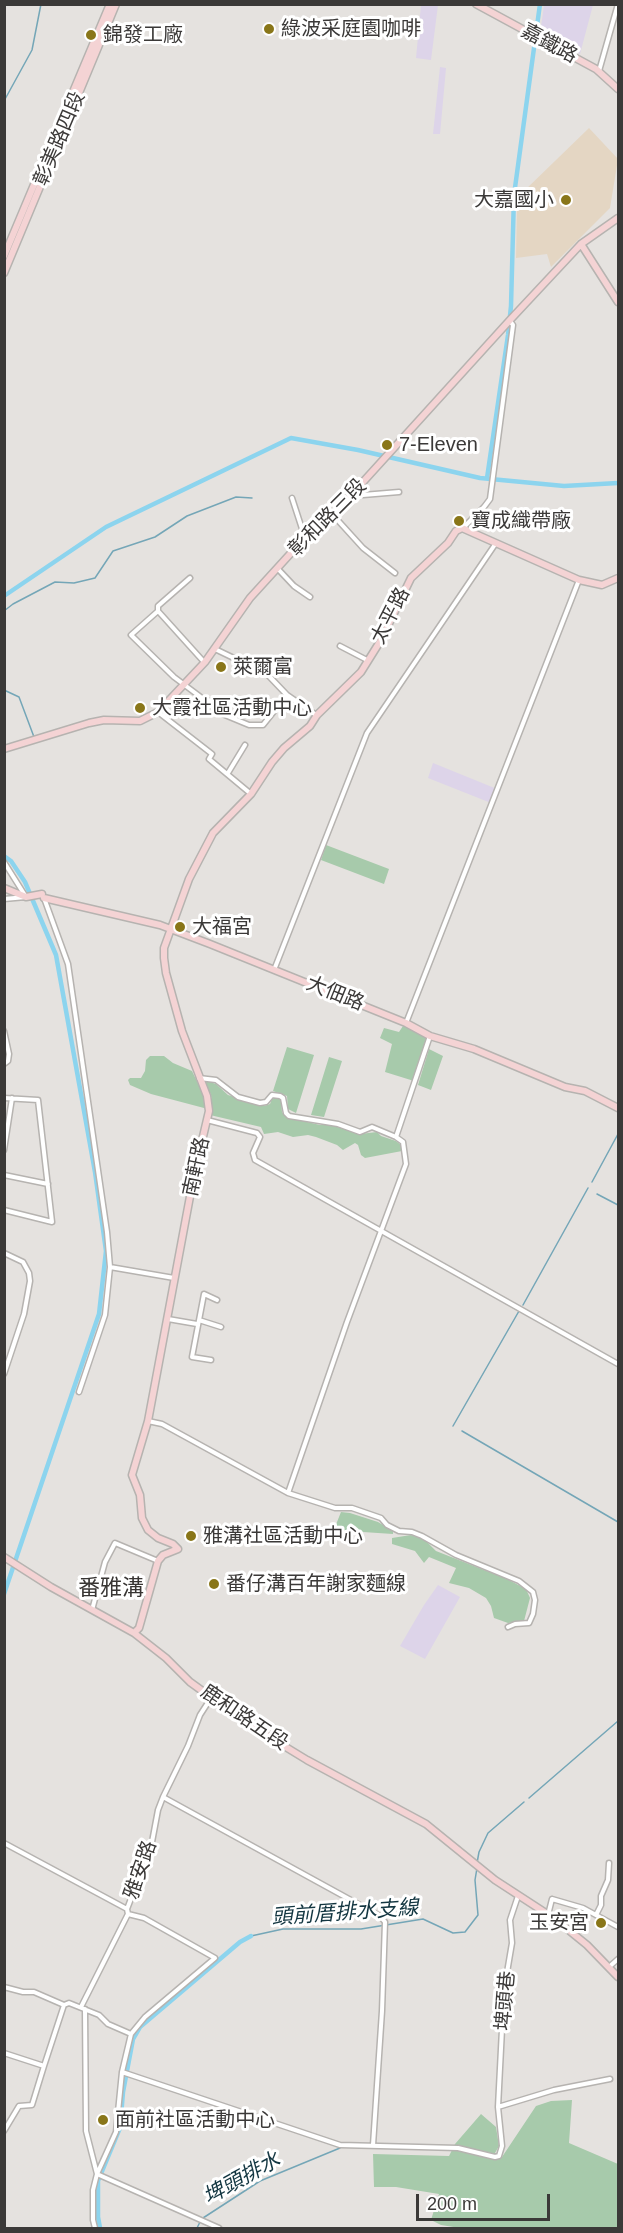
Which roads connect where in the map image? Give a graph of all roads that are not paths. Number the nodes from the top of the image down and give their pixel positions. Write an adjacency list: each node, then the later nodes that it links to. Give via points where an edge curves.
1 (110, 4): 9 (street, 彰美路四段)
2 (116, 4): 10 (street, 彰美路四段)
3 (476, 4): 5 (street, 嘉鐵路)
4 (618, 4): 5 (street)
5 (599, 71): 6 (street, 嘉鐵路)
6 (618, 89)
7 (618, 218): 8 (street, 彰和路三段)
8 (581, 244): 11 (street); 12 (street, 彰和路三段)
9 (4, 255)
10 (4, 273)
11 (618, 302)
12 (508, 323): 13 (street, 彰和路三段); 17 (street, via 513,325 490,499)
13 (357, 489): 14 (street, via 363,495); 16 (street, 彰和路三段)
14 (399, 492)
15 (292, 498): 18 (street)
16 (333, 515): 18 (street, 彰和路三段); 21 (street, via 363,548)
17 (462, 528): 19 (street); 29 (street, 太平路, via 411,578)
18 (305, 538): 20 (street, 彰和路三段)
19 (496, 543): 24 (street); 45 (street, via 367,733)
20 (278, 569): 25 (street); 28 (street, 彰和路三段, via 250,598)
21 (395, 573)
22 (190, 578): 26 (street, via 158,606)
23 (618, 578): 24 (street, via 602,585)
24 (579, 580): 46 (street)
25 (310, 597)
26 (158, 611): 30 (street); 31 (street, via 131,635)
27 (340, 646): 29 (street)
28 (215, 649): 30 (street, 彰和路三段); 32 (street, via 267,674)
29 (367, 660): 34 (street, 太平路, via 361,672)
30 (205, 662): 31 (street, 彰和路三段)
31 (185, 684): 32 (street, via 202,698 216,703 220,713 249,725 267,722); 33 (street, 彰和路三段)
32 (287, 695): 34 (street)
33 (158, 712): 36 (street, 彰和路三段, via 140,721 89,723); 37 (street, via 213,754 208,759)
34 (317, 715): 38 (street, 南軒路, via 272,762)
35 (245, 745): 37 (street)
36 (4, 749)
37 (228, 773): 38 (street)
38 (251, 794): 44 (street, 南軒路, via 213,833 189,879)
39 (4, 862): 42 (street)
40 (4, 888): 42 (street)
41 (42, 896): 42 (street, 大佃路); 44 (street, 大佃路); 62 (street, via 68,964)
42 (28, 897): 43 (street)
43 (4, 899)
44 (170, 929): 45 (street, 大佃路); 50 (street, 南軒路, via 164,948 165,973)
45 (274, 970): 46 (street, 大佃路)
46 (406, 1023): 48 (street, 大佃路)
47 (4, 1031): 49 (street, via 9,1049)
48 (430, 1036): 53 (street, 大佃路, via 585,1091); 55 (street)
49 (6, 1063)
50 (199, 1078): 54 (street, 南軒路, via 208,1101); 55 (street, via 216,1080 238,1097 260,1103 272,1095 280,1096 289,1116 360,1132 372,1128)
51 (4, 1098): 52 (street)
52 (12, 1098): 56 (street); 58 (street, via 38,1100)
53 (618, 1108)
54 (206, 1120): 60 (street, via 257,1132 261,1137 253,1153 255,1160); 63 (street, 南軒路)
55 (396, 1137): 60 (street, via 403,1142 406,1164)
56 (4, 1150)
57 (4, 1175): 58 (street)
58 (48, 1184): 59 (street, via 52,1222)
59 (4, 1210)
60 (382, 1232): 70 (street); 74 (street)
61 (4, 1253): 68 (street, via 23,1262 30,1281 24,1314)
62 (110, 1267): 63 (street); 72 (street, via 105,1315)
63 (176, 1279): 65 (street, 南軒路)
64 (217, 1300): 66 (street, via 204,1294)
65 (168, 1319): 66 (street); 73 (street, 南軒路)
66 (198, 1322): 67 (street); 69 (street, via 192,1357)
67 (222, 1327)
68 (7, 1358): 71 (street)
69 (211, 1360)
70 (618, 1364)
71 (4, 1374)
72 (78, 1392)
73 (148, 1421): 74 (street, via 162,1424); 76 (street, 南軒路, via 132,1475 140,1495 142,1518 148,1530 178,1549 163,1555)
74 (288, 1493): 78 (street, via 381,1518 399,1531 422,1536 519,1581 533,1592 533,1614 529,1623)
75 (9, 1561): 77 (street, 鹿和路五段)
76 (158, 1562): 77 (street, via 115,1543 105,1562); 79 (street, 南軒路, via 140,1628)
77 (92, 1610): 79 (street, 鹿和路五段)
78 (508, 1627)
79 (134, 1633): 80 (street, 鹿和路五段)
80 (211, 1698): 81 (street, 雅安路); 84 (street, 鹿和路五段, via 307,1760 426,1824)
81 (163, 1797): 85 (street, 雅安路, via 149,1858); 102 (street, via 386,1922)
82 (4, 1843): 85 (street)
83 (609, 1863): 87 (street, via 608,1880)
84 (518, 1896): 86 (street, 鹿和路五段); 100 (street, 埤頭巷, via 510,1920 512,1943 504,1990)
85 (128, 1912): 94 (street, 雅安路); 95 (street, via 215,1958 145,2016)
86 (548, 1915): 87 (street, via 552,1899); 90 (street, 鹿和路五段)
87 (596, 1915): 88 (street)
88 (618, 1927)
89 (618, 1959): 90 (street)
90 (609, 1967): 91 (street, 鹿和路五段)
91 (618, 1977)
92 (4, 1987): 93 (street, via 34,1992)
93 (64, 2005): 94 (street, via 69,2002); 97 (street)
94 (83, 2008): 95 (street); 103 (street, 雅安路, via 86,2131)
95 (131, 2034): 98 (street)
96 (4, 2053): 97 (street)
97 (44, 2066): 101 (street, via 32,2105 19,2106)
98 (122, 2072): 102 (street, via 340,2145); 103 (street, via 117,2132)
99 (610, 2079): 100 (street)
100 (498, 2107): 102 (street, 埤頭巷, via 502,2146 499,2156 458,2148)
101 (4, 2131)
102 (373, 2145)
103 (97, 2174): 104 (street, via 93,2196); 105 (street)
104 (96, 2229)
105 (219, 2229)

